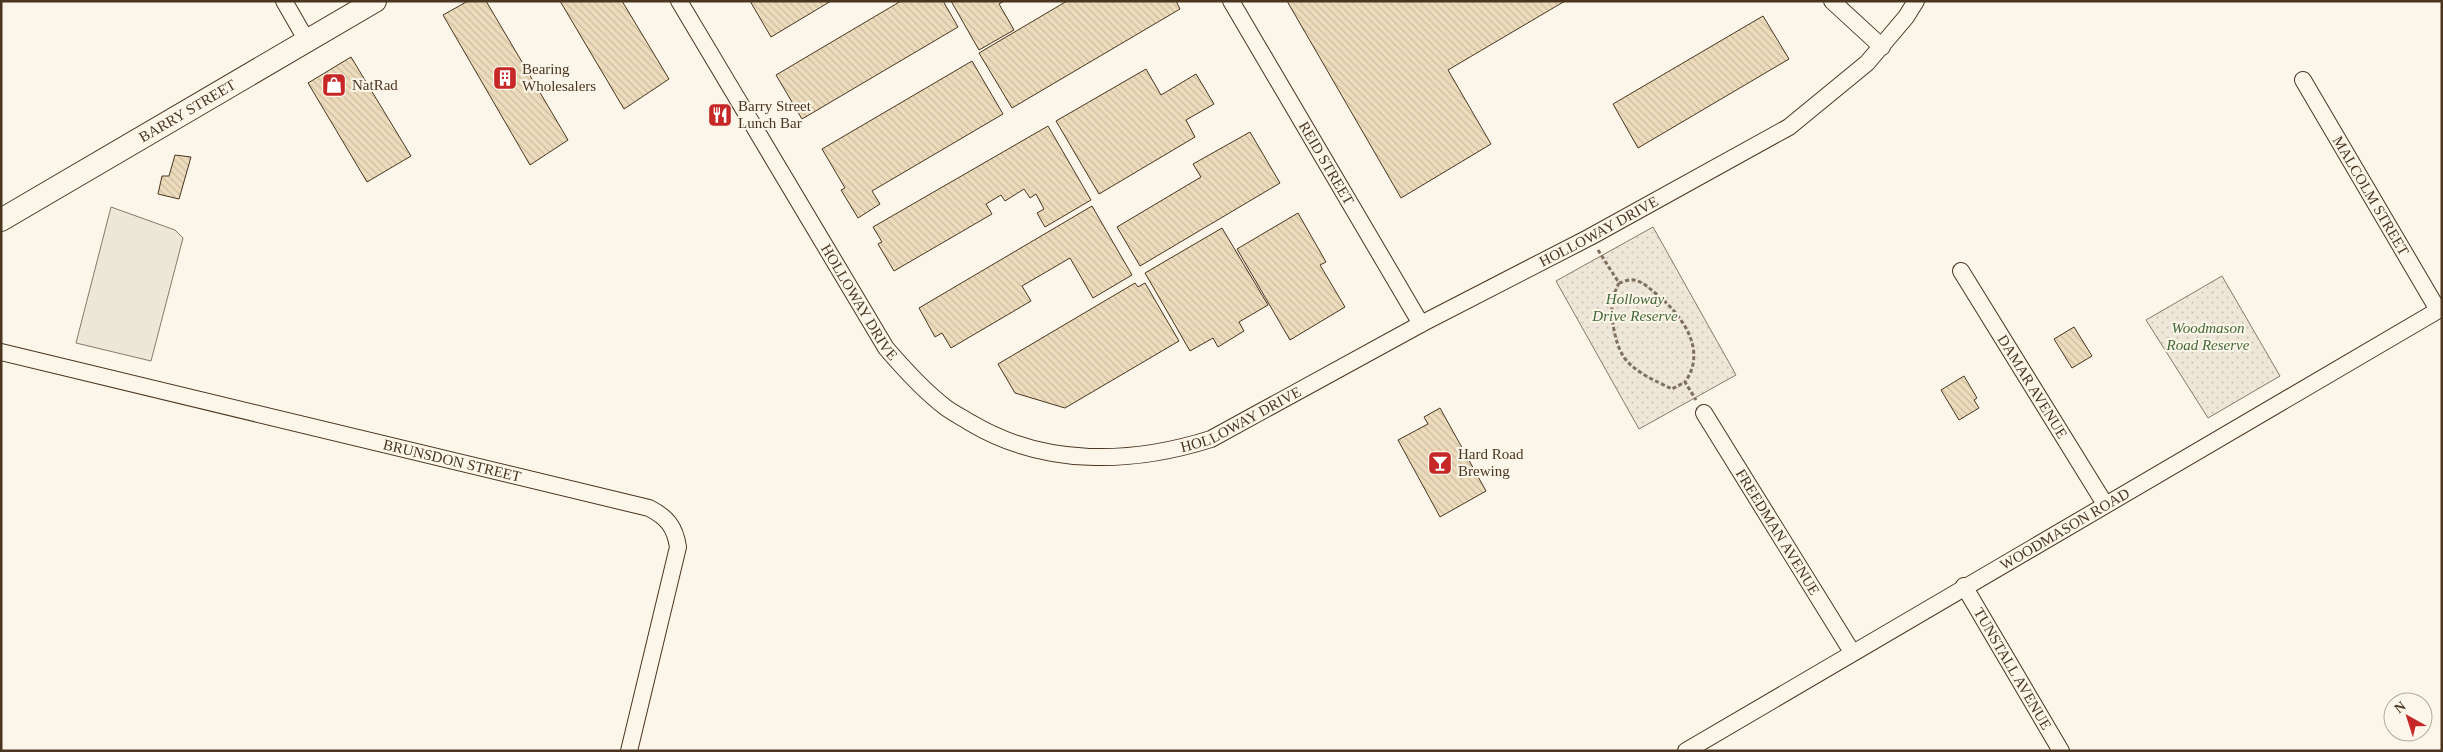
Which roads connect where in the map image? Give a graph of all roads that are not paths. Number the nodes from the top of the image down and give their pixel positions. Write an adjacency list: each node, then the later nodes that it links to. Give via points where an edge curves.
1 (284, 1): 7 (street)
2 (374, 1): 7 (main road, BARRY STREET)
3 (679, 1): 13 (street, HOLLOWAY DRIVE, via 886,348 946,408 986,432 1019,445 1080,458 1131,456 1181,448 1238,426)
4 (1231, 1): 13 (street, REID STREET)
5 (1832, 1): 8 (street)
6 (1916, 1): 8 (street, HOLLOWAY DRIVE)
7 (307, 41): 10 (main road, BARRY STREET)
8 (1882, 47): 13 (street, HOLLOWAY DRIVE, via 1843,84 1789,127 1590,237)
9 (2303, 80): 12 (street, MALCOLM STREET)
10 (1, 220)
11 (1961, 271): 16 (street, DAMAR AVENUE)
12 (2440, 309): 16 (street, WOODMASON ROAD)
13 (1421, 324)
14 (1, 352): 19 (street, BRUNSDON STREET, via 660,513 670,522 678,547)
15 (1704, 413): 18 (street, FREEDMAN AVENUE)
16 (2105, 504): 17 (street, WOODMASON ROAD)
17 (1964, 586): 18 (street, WOODMASON ROAD); 21 (street, TUNSTALL AVENUE)
18 (1852, 652): 20 (street, WOODMASON ROAD)
19 (629, 751)
20 (1686, 751)
21 (2061, 751)

